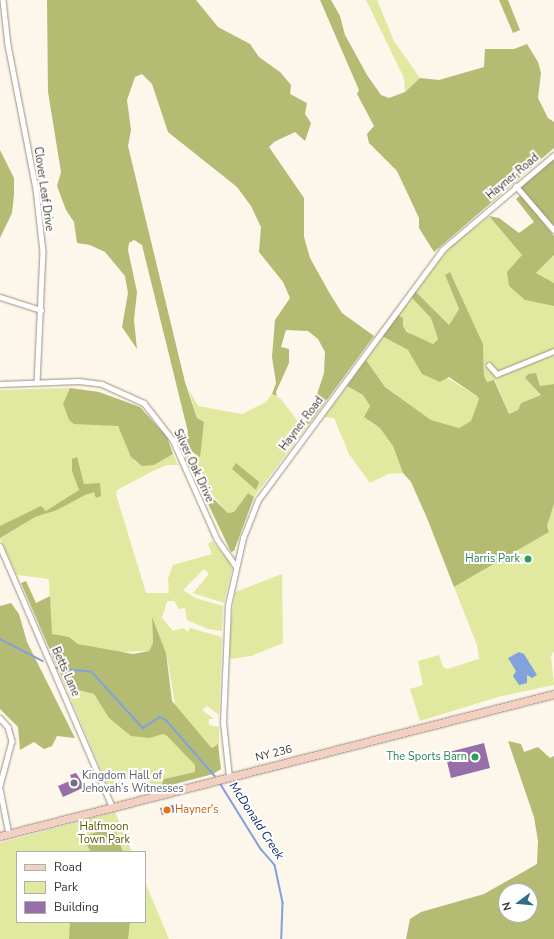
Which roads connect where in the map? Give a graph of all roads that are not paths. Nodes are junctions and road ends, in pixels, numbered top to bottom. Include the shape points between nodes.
1 (3, 0) edge
2 (554, 155) edge
3 (516, 186) junction
4 (554, 230) edge
5 (0, 297) edge
6 (41, 310) junction
7 (554, 351) edge
8 (489, 365) dead end
9 (37, 382) junction
10 (0, 384) edge
11 (0, 546) edge
12 (235, 565) junction
13 (554, 694) edge
14 (0, 718) edge
15 (229, 776) junction
16 (0, 788) edge
17 (112, 806) junction
18 (9, 834) junction
19 (0, 836) edge

1 - 6 street, Clover Leaf Drive via 8,45 36,189 43,251
2 - 3 street, Hayner Road
3 - 4 street
3 - 12 street, Hayner Road via 442,250 423,272 266,485 250,517
5 - 6 street
6 - 9 street, Clover Leaf Drive
7 - 8 street via 501,373 494,374
9 - 10 street, Silver Oak Drive
9 - 12 street, Silver Oak Drive via 102,384 144,403 173,440 217,539
11 - 17 street, Betts Lane
12 - 15 street, Hayner Road via 225,641 223,723
13 - 15 main road, NY 236 / NY 236
14 - 16 street via 8,727 12,740
15 - 17 main road, NY 236 / NY 236
16 - 18 street
17 - 18 main road, NY 236 / NY 236
18 - 19 main road, NY 236 / NY 236

